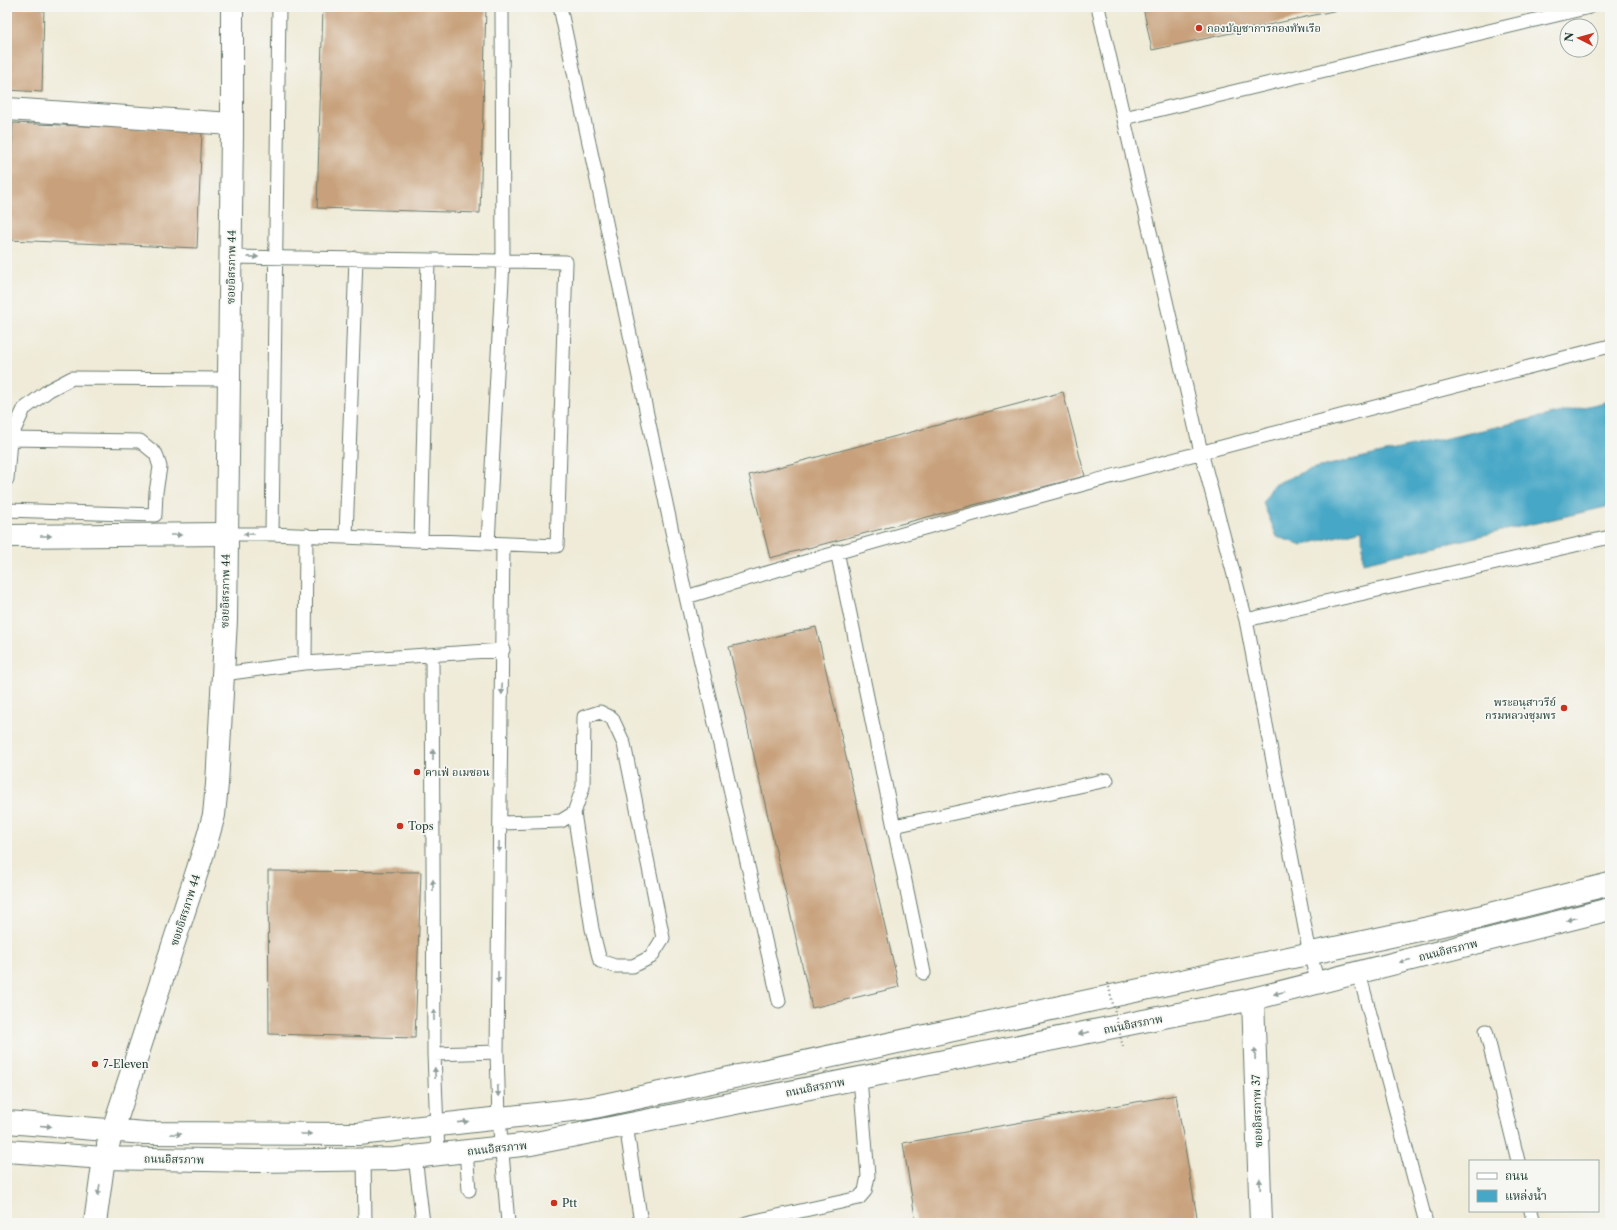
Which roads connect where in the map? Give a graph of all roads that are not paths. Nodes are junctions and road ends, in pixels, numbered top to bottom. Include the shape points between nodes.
1 (232, 7) edge
2 (279, 7) edge
3 (502, 7) edge
4 (560, 7) edge
5 (1098, 7) edge
6 (1590, 7) edge
7 (7, 109) edge
8 (1124, 118) junction
9 (232, 124) junction
10 (231, 257) junction
11 (275, 257) junction
12 (356, 258) junction
13 (428, 260) junction
14 (503, 261) junction
15 (1610, 346) edge
16 (229, 380) junction
17 (10, 439) junction
18 (1201, 452) junction
19 (7, 479) edge
20 (7, 510) edge
21 (226, 534) junction
22 (272, 534) junction
23 (306, 535) junction
24 (7, 536) edge
25 (346, 537) junction
26 (1610, 537) edge
27 (421, 540) junction
28 (488, 543) junction
29 (503, 544) junction
30 (837, 551) junction
31 (686, 597) junction
32 (1246, 620) junction
33 (503, 650) junction
34 (432, 655) junction
35 (305, 663) junction
36 (223, 674) junction
37 (1107, 780) dead end
38 (574, 813) junction
39 (500, 824) junction
40 (894, 826) junction
41 (1610, 884) edge
42 (1610, 909) edge
43 (1310, 954) junction
44 (924, 973) dead end
45 (1359, 973) junction
46 (1318, 984) junction
47 (1253, 1000) junction
48 (778, 1001) dead end
49 (1486, 1031) dead end
50 (497, 1052) junction
51 (434, 1054) junction
52 (860, 1078) junction
53 (499, 1118) junction
54 (7, 1122) edge
55 (436, 1125) junction
56 (626, 1125) junction
57 (112, 1131) junction
58 (501, 1147) junction
59 (7, 1151) edge
60 (466, 1151) junction
61 (438, 1154) junction
62 (415, 1157) junction
63 (104, 1158) junction
64 (364, 1159) junction
65 (1518, 1160) edge
66 (469, 1190) dead end
67 (1531, 1212) edge
68 (94, 1223) edge
69 (365, 1223) edge
70 (423, 1223) edge
71 (508, 1223) edge
72 (641, 1223) edge
73 (746, 1223) edge
74 (1261, 1223) edge
75 (1426, 1223) edge
76 (1534, 1223) edge

1 - 9 main road, ซอยอิสรภาพ 44
2 - 11 lane
3 - 14 lane
4 - 31 lane
5 - 8 lane
6 - 8 lane
7 - 9 main road
8 - 18 lane
9 - 10 main road, ซอยอิสรภาพ 44
10 -> 11 lane
10 - 16 main road, ซอยอิสรภาพ 44
11 - 12 lane
11 - 22 lane
12 - 13 lane
12 - 25 lane
13 - 14 lane
13 - 27 lane
14 - 28 lane
14 - 29 lane via 566,262 557,546
15 - 18 lane
16 - 17 lane via 72,378 49,390 24,409
16 - 21 main road, ซอยอิสรภาพ 44
17 - 19 lane
17 - 20 lane via 140,441 156,454 160,467 155,515
18 - 30 lane
18 - 32 lane
22 -> 21 lane
24 -> 21 main road
21 - 36 main road, ซอยอิสรภาพ 44
22 - 23 lane
23 - 25 lane
23 - 35 lane
25 - 27 lane
26 - 32 lane
27 - 28 lane
28 - 29 lane
29 - 33 lane
30 - 31 lane
30 - 40 lane
31 - 48 lane
32 - 43 lane
33 - 34 lane
33 -> 39 lane
34 - 35 lane
51 -> 34 lane
35 - 36 lane
36 - 57 main road, ซอยอิสรภาพ 44 via 214,815
37 - 40 lane
38 - 38 lane via 592,929 600,961 615,966 633,966 651,957 663,938 624,744 612,718 600,712 584,717 583,787
38 - 39 lane via 561,821
39 -> 50 lane
40 - 44 lane
41 - 43 main road via 1475,918
42 -> 45 main road, ถนนอิสรภาพ
43 - 46 lane
43 - 53 main road via 590,1108
45 - 46 main road, ถนนอิสรภาพ
45 - 75 lane
46 -> 47 main road, ถนนอิสรภาพ
47 -> 52 main road, ถนนอิสรภาพ
74 -> 47 main road, ซอยอิสรภาพ 37
49 - 65 lane
50 - 51 lane
50 -> 53 lane
55 -> 51 lane
52 - 56 main road, ถนนอิสรภาพ
52 - 73 lane via 868,1176 865,1191 859,1198
55 -> 53 main road
53 - 58 lane
54 -> 57 main road
57 -> 55 main road via 358,1134
55 - 61 lane
56 - 58 main road, ถนนอิสรภาพ via 531,1144
56 - 72 lane
57 - 63 main road, ซอยอิสรภาพ 44
58 - 60 main road, ถนนอิสรภาพ
58 - 71 lane
59 - 63 main road, ถนนอิสรภาพ
60 - 61 main road, ถนนอิสรภาพ
60 - 66 lane
61 - 62 main road, ถนนอิสรภาพ
62 - 64 main road, ถนนอิสรภาพ
62 - 70 lane
63 - 64 main road, ถนนอิสรภาพ via 255,1161
63 -> 68 main road, ซอยอิสรภาพ 44
64 - 69 lane
67 - 76 lane

